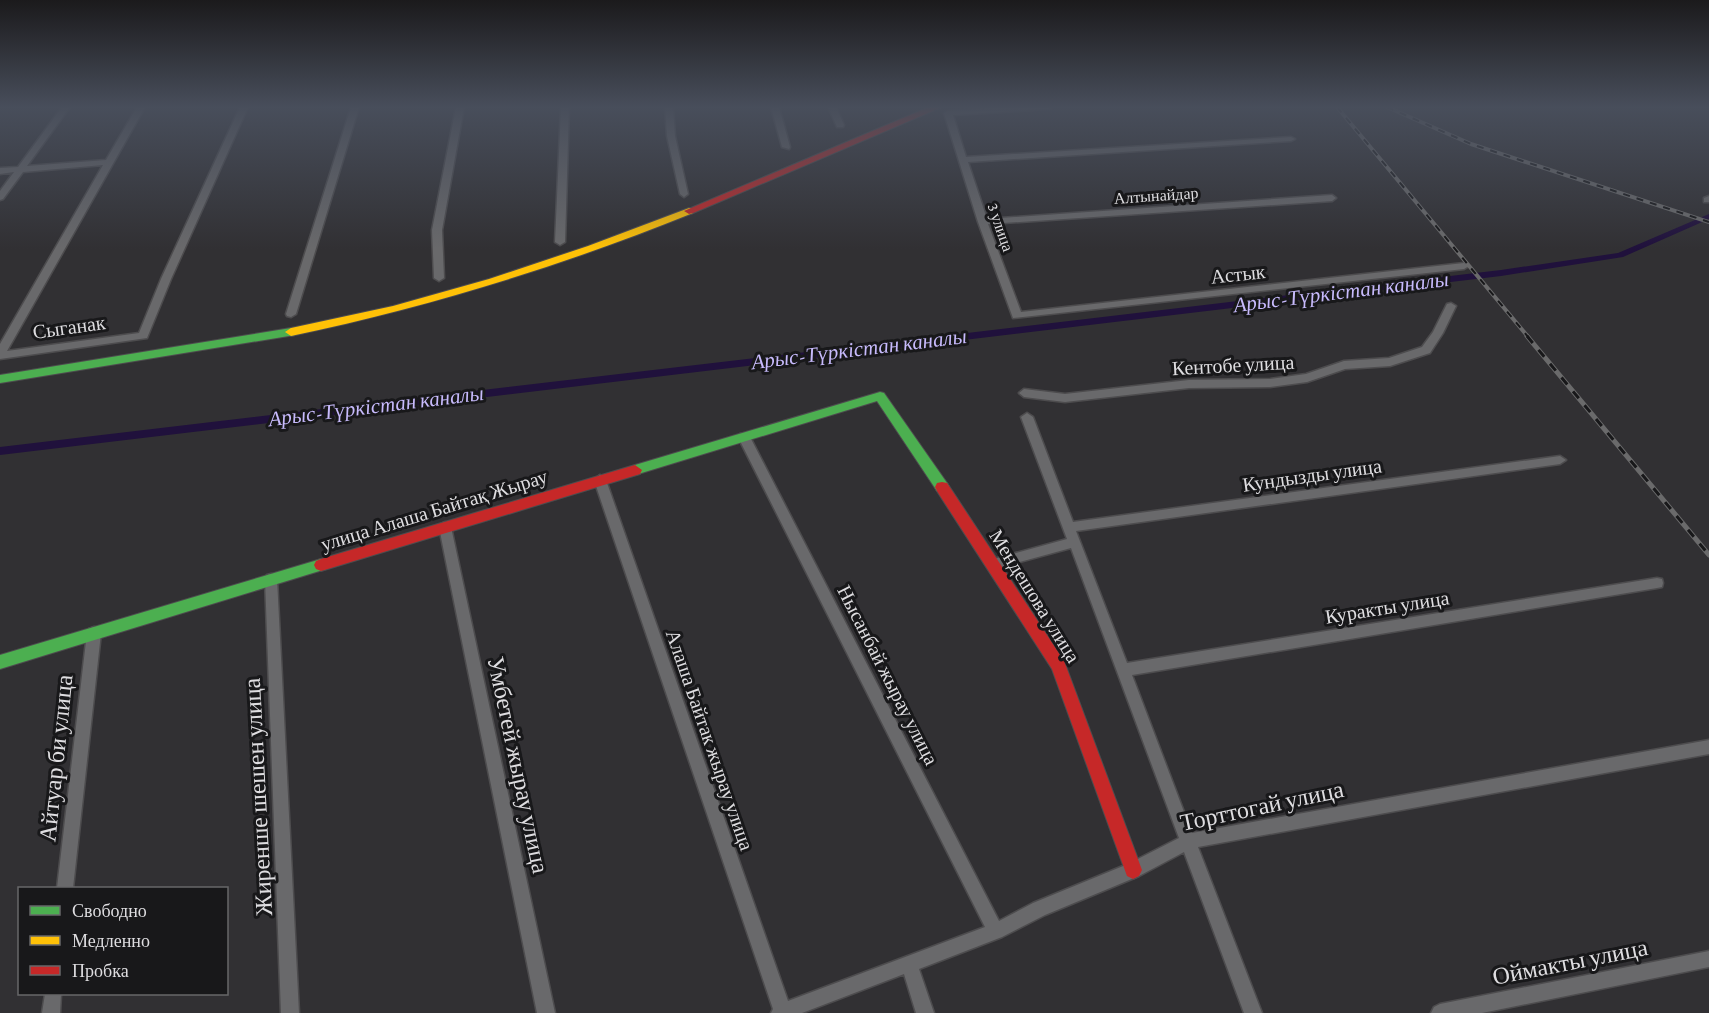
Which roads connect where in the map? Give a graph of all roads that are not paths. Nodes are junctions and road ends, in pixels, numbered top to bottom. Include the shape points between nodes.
1 (31, 154) edge
2 (115, 154) edge
3 (223, 154) edge
4 (340, 154) edge
5 (451, 154) edge
6 (563, 154) edge
7 (675, 154) edge
8 (808, 154) edge
9 (831, 154) edge
10 (961, 154) edge
11 (1052, 154) edge
12 (963, 160) junction
13 (111, 162) junction
14 (20, 170) junction
15 (0, 171) edge
16 (684, 195) dead end
17 (0, 197) edge
18 (1332, 198) dead end
19 (983, 222) junction
20 (560, 242) dead end
21 (1464, 266) dead end
22 (439, 278) dead end
23 (1451, 306) dead end
24 (291, 314) dead end
25 (1017, 316) joint
26 (0, 354) edge
27 (0, 371) edge
28 (0, 379) edge
29 (1024, 393) dead end
30 (880, 396) joint
31 (1027, 417) dead end
32 (744, 437) junction
33 (1560, 460) dead end
34 (600, 480) junction
35 (445, 527) junction
36 (1069, 527) junction
37 (1075, 542) junction
38 (994, 564) junction
39 (271, 579) junction
40 (1657, 583) dead end
41 (94, 633) junction
42 (0, 662) edge
43 (1123, 670) junction
44 (1709, 747) edge
45 (1189, 841) junction
46 (1134, 870) junction
47 (65, 887) edge
48 (996, 931) junction
49 (1709, 958) edge
50 (909, 964) junction
51 (53, 995) edge
52 (781, 1012) edge
53 (51, 1013) edge
54 (290, 1013) edge
55 (546, 1013) edge
56 (925, 1013) edge
57 (1253, 1013) edge
58 (1440, 1013) edge

1 - 14 street
2 - 13 street
3 - 26 street, Сыганак via 143,336
4 - 24 street
5 - 22 street via 437,230
6 - 20 street
7 - 16 street
8 - 27 main road via 553,256 363,312
9 - 28 main road via 557,262 457,293 288,333
10 - 12 street, 3 улица
11 - 12 street
12 - 19 street, 3 улица
13 - 14 street
13 - 26 street
14 - 15 street
14 - 17 street
18 - 19 street, Алтынайдар
19 - 25 street, 3 улица
21 - 25 street, Астык
23 - 29 street, Кентобе улица via 1426,351 1390,362 1344,365 1307,378 1270,383 1189,384 1065,398
30 - 32 main road, улица Алаша Байтақ Жырау
30 - 38 main road, Мендешова улица
31 - 36 street
32 - 34 main road, улица Алаша Байтақ Жырау
32 - 48 street, Нысанбай жырау улица
33 - 36 street, Кундызды улица
34 - 35 main road, улица Алаша Байтақ Жырау
34 - 52 street, Алаша Байтак жырау улица
35 - 39 main road, улица Алаша Байтақ Жырау
35 - 55 street, Умбетей жырау улица
36 - 37 street
37 - 38 street
37 - 43 street
38 - 46 main road, Мендешова улица via 1059,666
39 - 41 main road, улица Алаша Байтақ Жырау
39 - 54 street, Жиренше шешен улица
40 - 43 street, Куракты улица
41 - 42 main road, улица Алаша Байтақ Жырау
41 - 47 street, Айтуар би улица
43 - 45 street
44 - 45 street, Торттогай улица
45 - 46 street, Торттогай улица
45 - 57 street
46 - 48 street, Торттогай улица
48 - 50 street, Торттогай улица
49 - 58 street, Оймакты улица
50 - 52 street, Торттогай улица
50 - 56 street
51 - 53 street

